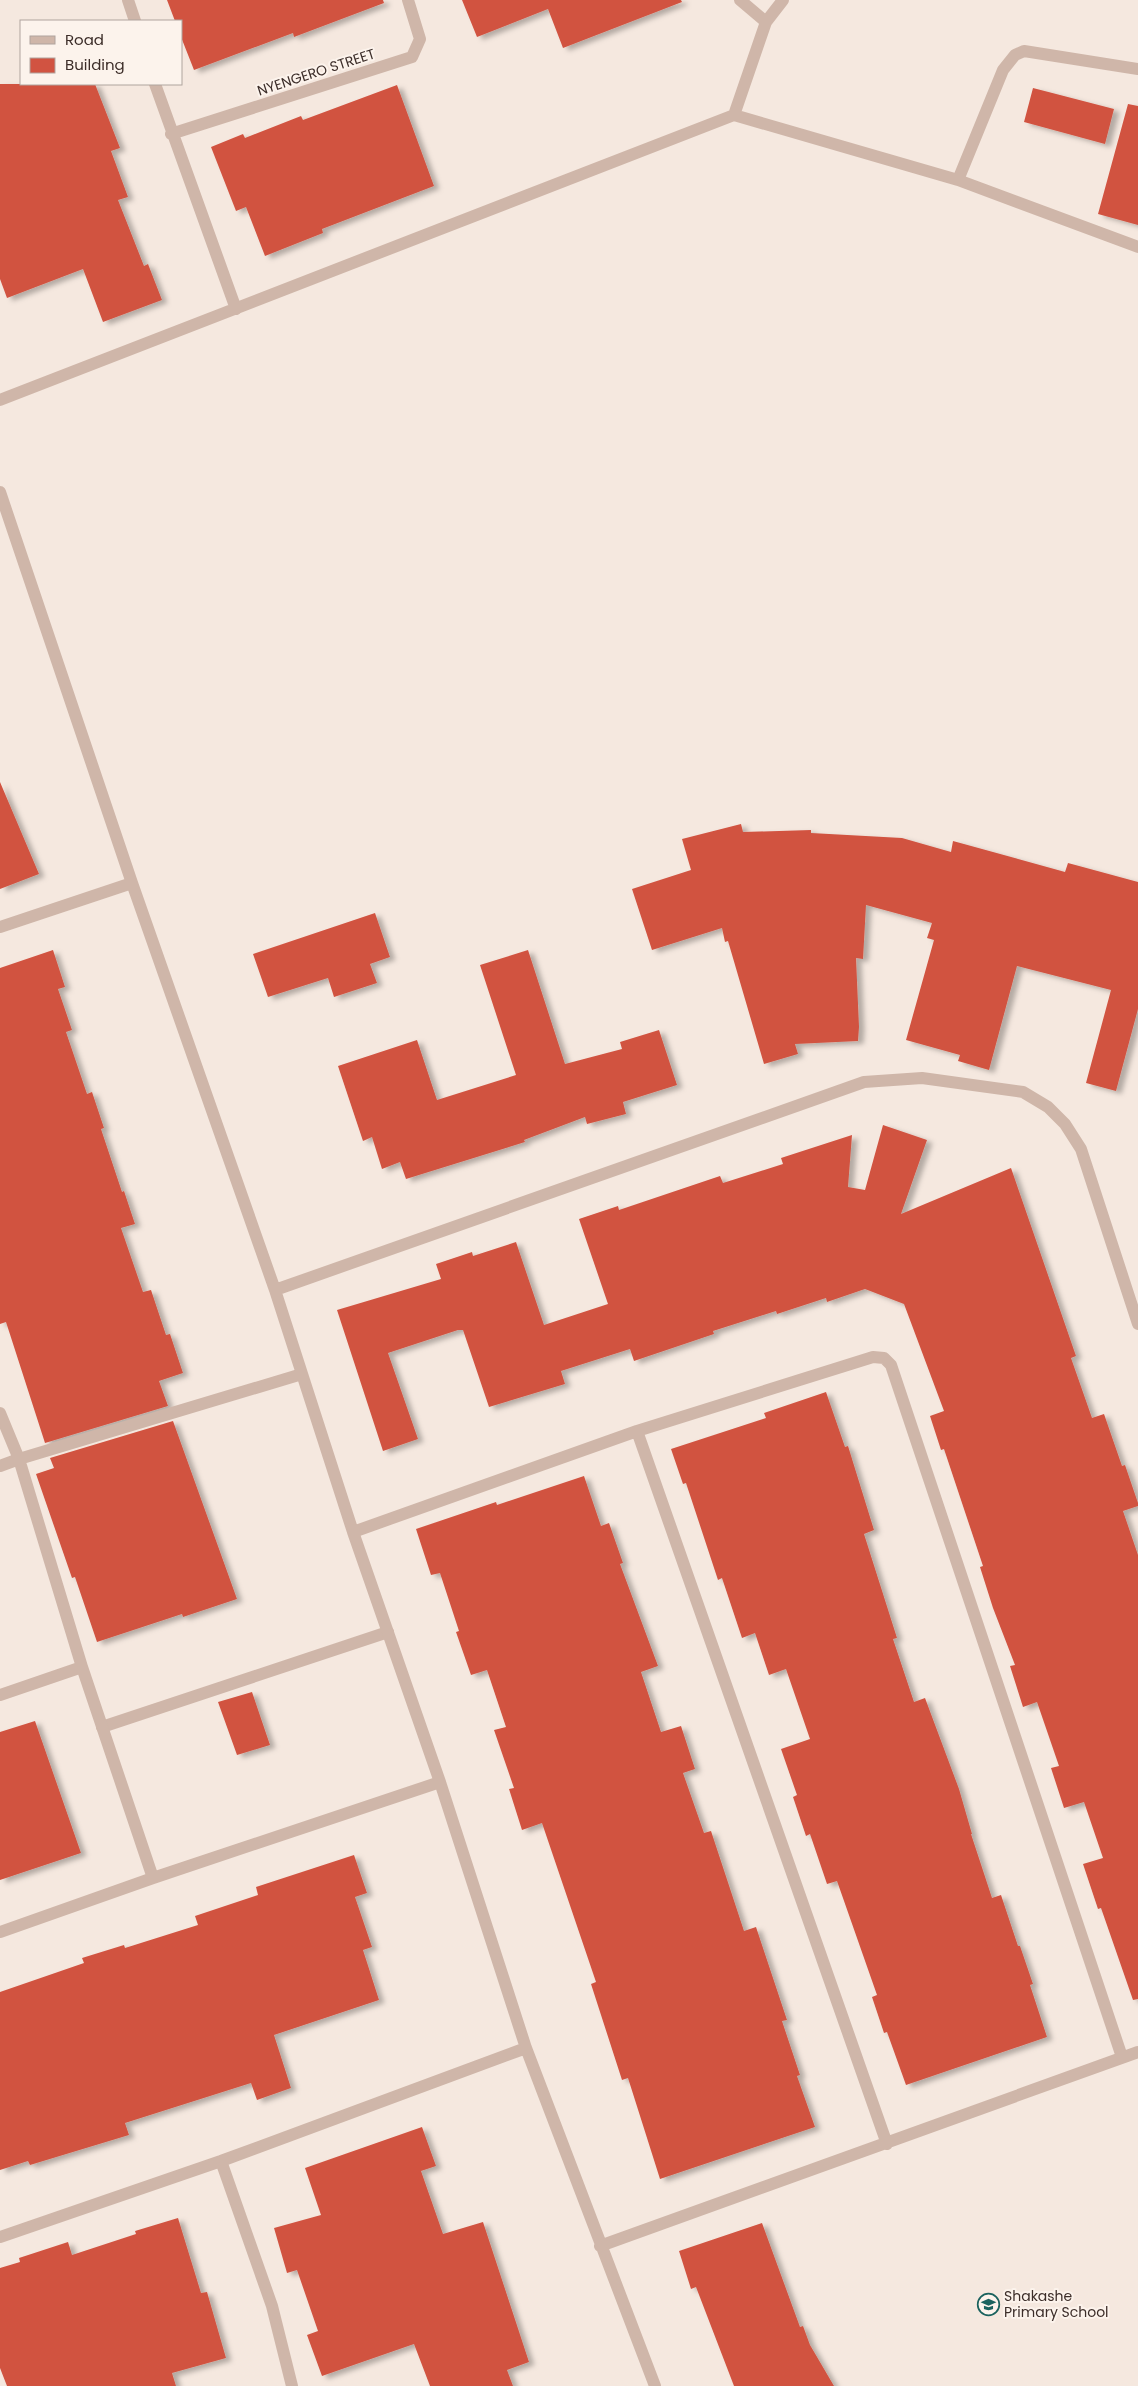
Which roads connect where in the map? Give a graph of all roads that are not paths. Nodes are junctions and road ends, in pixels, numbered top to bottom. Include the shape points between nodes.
1 (128, 0) edge
2 (408, 0) edge
3 (740, 0) edge
4 (783, 0) edge
5 (135, 20) edge
6 (766, 22) junction
7 (1138, 69) edge
8 (155, 85) edge
9 (734, 115) junction
10 (172, 134) junction
11 (958, 180) junction
12 (1138, 247) edge
13 (236, 309) junction
14 (0, 400) edge
15 (0, 492) edge
16 (132, 883) junction
17 (0, 927) edge
18 (275, 1290) junction
19 (1138, 1324) edge
20 (302, 1374) junction
21 (0, 1413) edge
22 (637, 1431) junction
23 (19, 1459) junction
24 (0, 1466) edge
25 (353, 1532) junction
26 (388, 1632) junction
27 (82, 1667) junction
28 (0, 1695) edge
29 (102, 1728) junction
30 (440, 1782) junction
31 (153, 1878) junction
32 (0, 1932) edge
33 (526, 2048) junction
34 (1138, 2052) edge
35 (1122, 2057) junction
36 (887, 2144) junction
37 (221, 2161) junction
38 (0, 2236) edge
39 (600, 2246) junction
40 (292, 2386) edge
41 (655, 2386) edge

1 - 5 street
2 - 10 street, NYENGERO STREET via 420,39 412,57
3 - 6 street
4 - 6 street
6 - 9 street
7 - 11 street via 1024,51 1015,54 1003,70
8 - 10 street
9 - 11 street
9 - 13 street
10 - 13 street
11 - 12 street
13 - 14 street
15 - 16 street
16 - 17 street
16 - 18 street
18 - 19 street via 864,1082 922,1078 1023,1092 1048,1107 1065,1124 1081,1150
18 - 20 street
20 - 23 street
20 - 25 street
21 - 23 street
22 - 25 street
22 - 35 street via 873,1357 884,1358 891,1365
22 - 36 street
23 - 24 street
23 - 27 street
25 - 26 street
26 - 29 street
26 - 30 street
27 - 28 street
27 - 29 street
29 - 31 street
30 - 31 street
30 - 33 street
31 - 32 street
33 - 37 street
33 - 39 street
34 - 35 street
35 - 36 street
36 - 39 street
37 - 38 street
37 - 40 street via 272,2306
39 - 41 street

